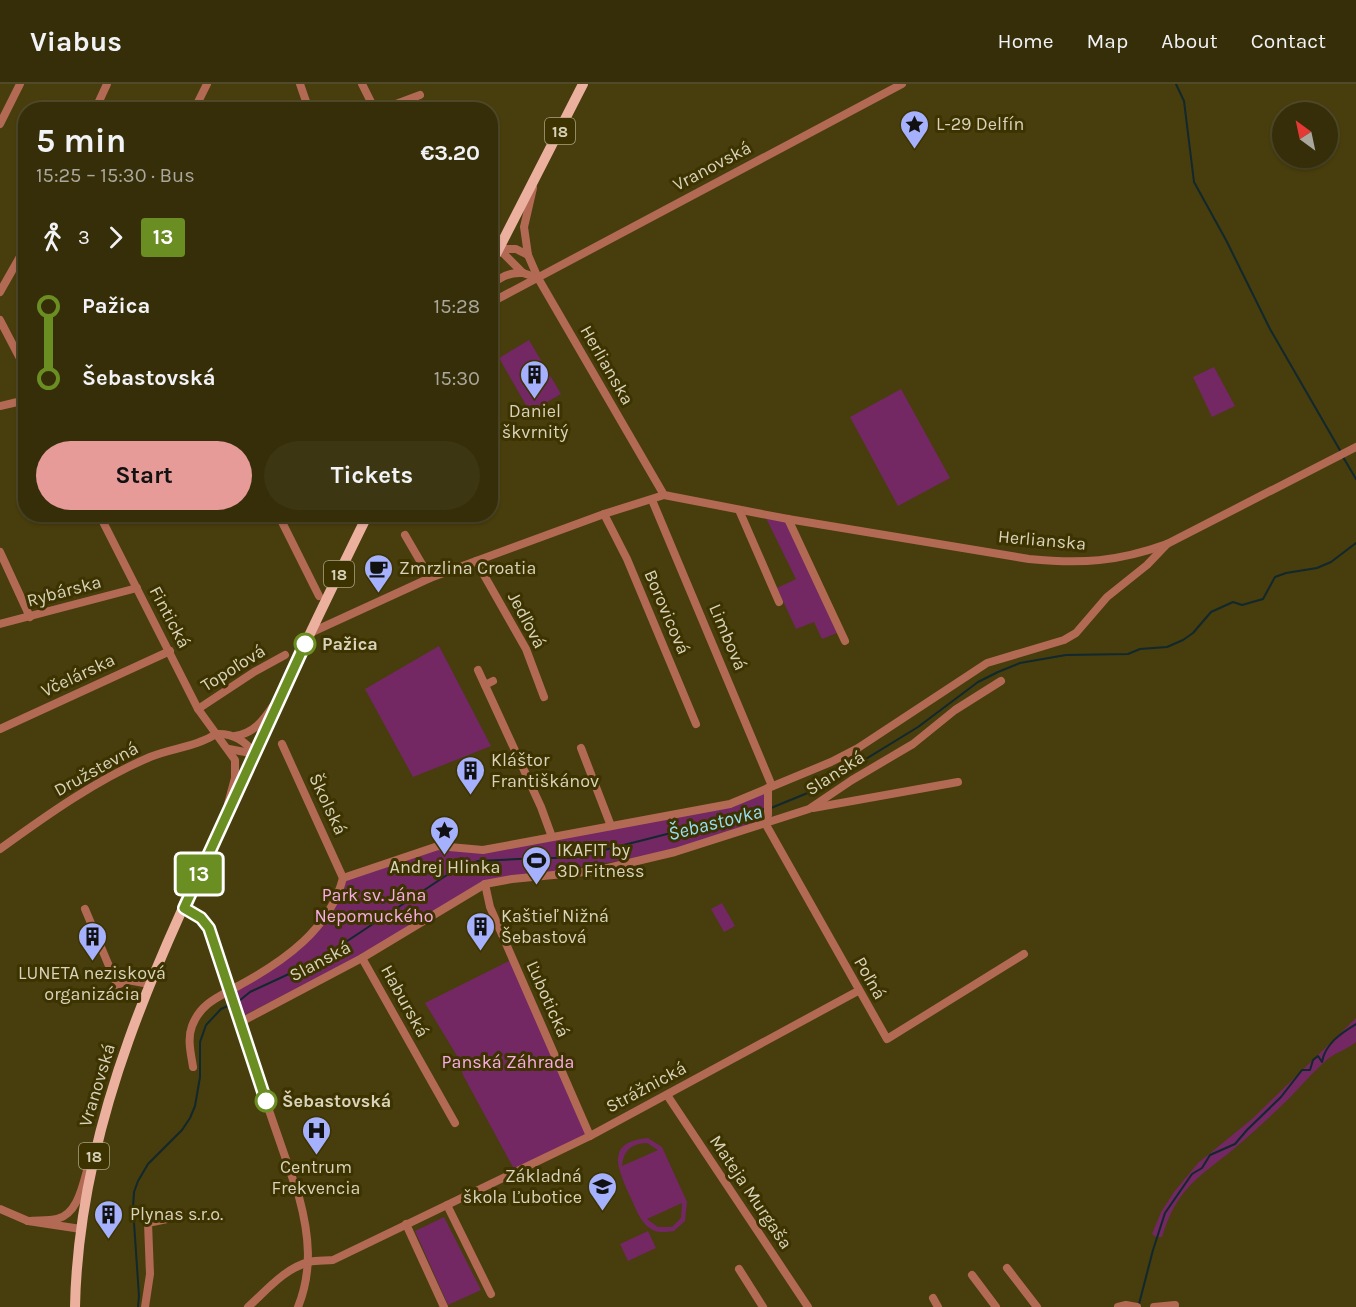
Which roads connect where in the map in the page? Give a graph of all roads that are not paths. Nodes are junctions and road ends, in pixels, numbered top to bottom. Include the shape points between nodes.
1 (20, 84) edge
2 (107, 84) edge
3 (207, 84) edge
4 (300, 84) edge
5 (362, 84) edge
6 (583, 84) edge
7 (902, 84) edge
8 (420, 94) dead end
9 (98, 102) edge
10 (198, 102) edge
11 (306, 102) edge
12 (371, 102) edge
13 (400, 102) edge
14 (0, 124) edge
15 (536, 178) junction
16 (499, 249) junction
17 (528, 255) junction
18 (18, 260) edge
19 (523, 273) junction
20 (538, 278) junction
21 (498, 281) edge
22 (0, 292) edge
23 (498, 299) edge
24 (0, 320) edge
25 (18, 355) edge
26 (18, 402) edge
27 (0, 406) edge
28 (1356, 447) edge
29 (664, 495) junction
30 (652, 500) junction
31 (739, 510) junction
32 (604, 514) junction
33 (788, 519) junction
34 (103, 522) edge
35 (282, 522) edge
36 (364, 522) edge
37 (405, 536) dead end
38 (1167, 544) junction
39 (0, 552) edge
40 (1137, 554) junction
41 (478, 560) junction
42 (1144, 568) junction
43 (430, 578) junction
44 (137, 588) junction
45 (318, 596) dead end
46 (779, 602) dead end
47 (30, 617) junction
48 (0, 624) edge
49 (310, 633) junction
50 (845, 641) dead end
51 (531, 648) dead end
52 (170, 651) junction
53 (285, 655) dead end
54 (478, 670) dead end
55 (1001, 681) dead end
56 (285, 687) junction
57 (544, 697) dead end
58 (198, 709) junction
59 (696, 724) dead end
60 (0, 729) edge
61 (216, 734) junction
62 (235, 736) junction
63 (282, 744) dead end
64 (581, 748) dead end
65 (228, 749) junction
66 (256, 754) junction
67 (958, 782) dead end
68 (840, 788) junction
69 (769, 790) junction
70 (848, 802) junction
71 (809, 809) junction
72 (224, 819) junction
73 (766, 819) junction
74 (611, 826) junction
75 (552, 837) junction
76 (0, 849) edge
77 (343, 878) junction
78 (485, 884) junction
79 (184, 908) junction
80 (85, 909) dead end
81 (1023, 954) dead end
82 (362, 958) junction
83 (149, 984) junction
84 (858, 992) junction
85 (229, 993) junction
86 (235, 1011) dead end
87 (239, 1023) junction
88 (193, 1067) dead end
89 (667, 1095) junction
90 (454, 1123) dead end
91 (590, 1136) junction
92 (96, 1145) junction
93 (447, 1205) junction
94 (0, 1209) edge
95 (181, 1216) dead end
96 (28, 1221) junction
97 (406, 1224) junction
98 (81, 1229) junction
99 (309, 1262) junction
100 (739, 1269) dead end
101 (1007, 1269) dead end
102 (972, 1275) dead end
103 (491, 1294) dead end
104 (933, 1298) dead end
105 (1176, 1305) dead end
106 (1165, 1306) edge
107 (75, 1307) edge
108 (145, 1307) edge
109 (249, 1307) edge
110 (298, 1307) edge
111 (444, 1307) edge
112 (763, 1307) edge
113 (808, 1307) edge
114 (938, 1307) edge
115 (996, 1307) edge
116 (1037, 1307) edge
117 (1118, 1307) edge
118 (1136, 1307) edge
119 (1154, 1307) edge

1 - 14 street
2 - 9 street
3 - 10 street
4 - 11 street
5 - 12 street
6 - 15 main road, 18
7 - 20 street, Vranovská
8 - 13 street
15 - 16 main road, 18
15 - 17 street, Herlianska via 524,227
16 - 17 street via 516,249
16 - 19 street
17 - 20 street, Herlianska
18 - 22 street
19 - 20 street
19 - 21 street via 510,273
20 - 23 street, Vranovská
20 - 29 street, Herlianska
24 - 25 street
26 - 27 street
28 - 38 street, Herlianska
29 - 30 street
29 - 31 street, Herlianska
30 - 32 street
30 - 69 street, Limbová
31 - 33 street, Herlianska
31 - 46 street
32 - 41 street
32 - 59 street, Borovicová via 627,559
33 - 40 street, Herlianska via 1029,559 1103,561
33 - 50 street
34 - 44 street, Fintická
35 - 45 street
36 - 49 main road, Vranovská / 18
37 - 43 street
38 - 40 street, Herlianska
38 - 42 street, Slanská
39 - 47 street
40 - 42 street
41 - 43 street
41 - 51 street, Jedľová
41 - 57 street, Jedľová via 526,649
42 - 69 street, Slanská via 1107,597 1076,633 978,668 858,748
43 - 49 street
44 - 47 street, Rybárska
44 - 52 street, Fintická
47 - 48 street, Rybárska
49 - 56 main road, Vranovská / 18
52 - 58 street, Fintická
52 - 60 street, Včelárska
53 - 58 street, Topoľová
54 - 75 street via 489,683
55 - 68 street, Slanská via 955,710 913,744
56 - 62 street via 258,727
56 - 66 main road, Vranovská / 18
58 - 61 street, Fintická
61 - 62 street
61 - 65 street, Fintická
61 - 76 street, Družstevná via 152,756 109,777
62 - 66 street
63 - 77 street, Školská
64 - 74 street
65 - 66 street
65 - 72 street, Fintická via 236,768
66 - 72 main road, Vranovská / 18
67 - 70 street
68 - 70 street
68 - 71 street, Slanská
69 - 73 street, Poľná
69 - 74 street, Slanská via 730,804
70 - 71 street
71 - 73 street, Slanská
72 - 79 main road, Vranovská / 18
73 - 78 street, Slanská via 675,852 595,872
73 - 84 street, Poľná
74 - 75 street, Slanská
75 - 77 street, Slanská via 483,850 438,846
77 - 85 street, Slanská via 330,911 306,940
78 - 82 street, Slanská
78 - 91 street, Ľubotická via 490,907
79 - 83 main road, Vranovská / 18
79 - 85 street via 208,926
80 - 83 street via 117,985 128,980
81 - 84 street, Poľná via 886,1039
82 - 87 street, Slanská
82 - 90 street, Haburská
83 - 92 main road, Vranovská / 18
84 - 89 street, Strážnická
85 - 88 street, Slanská via 212,999 192,1027
86 - 87 street
87 - 99 street via 299,1197
89 - 91 street, Strážnická
89 - 113 street, Mateja Murgaša
91 - 93 street, Strážnická
92 - 96 street via 76,1201 67,1214 58,1219
92 - 98 main road, Vranovská / 18
93 - 97 street, Strážnická
93 - 103 street
94 - 96 street
95 - 108 street via 148,1223 150,1274
96 - 98 street
97 - 99 street, Strážnická via 333,1260
97 - 111 street
98 - 107 main road, Vranovská / 18
99 - 109 street, Strážnická via 279,1278
99 - 110 street
100 - 112 street
101 - 116 street
102 - 115 street
104 - 114 street
105 - 106 street
106 - 119 street
117 - 118 street

